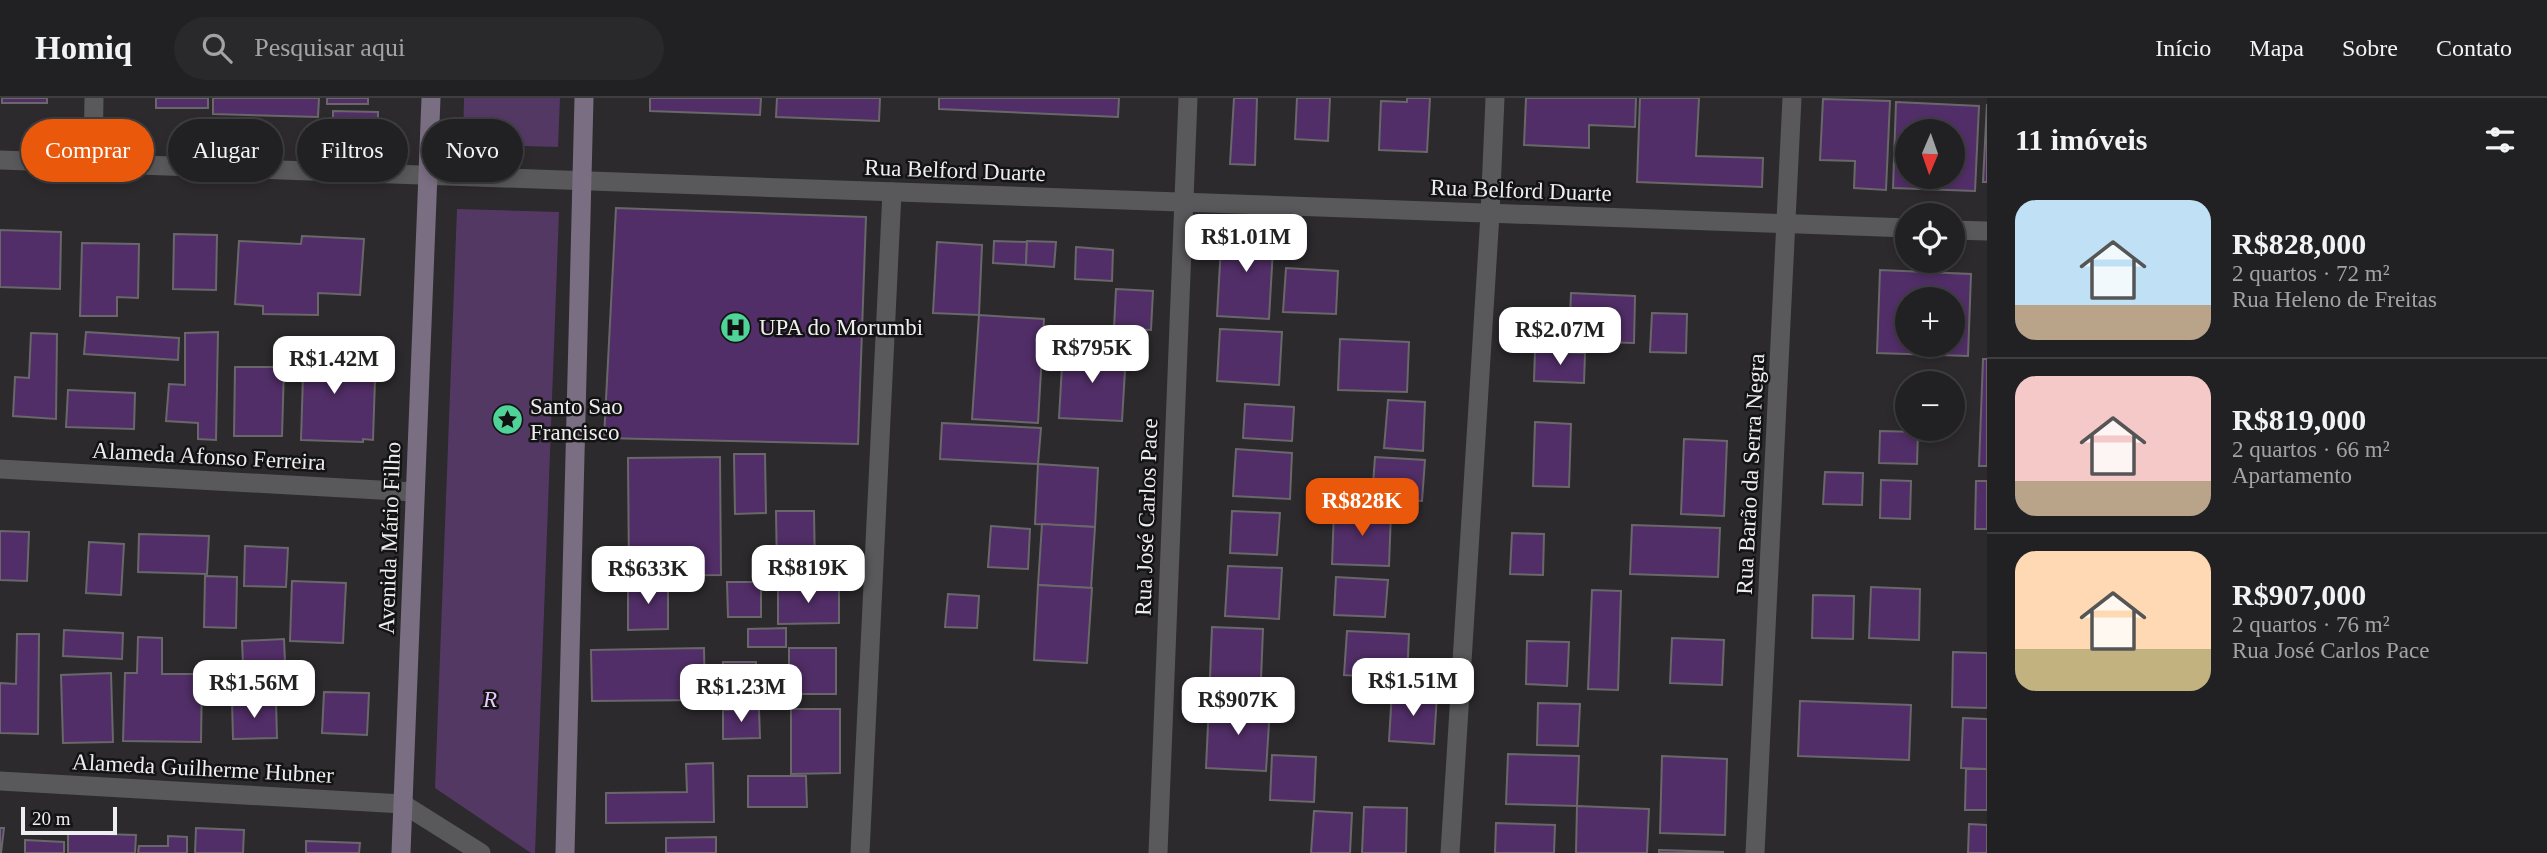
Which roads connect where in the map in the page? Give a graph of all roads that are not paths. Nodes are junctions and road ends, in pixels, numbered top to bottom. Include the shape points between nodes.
1 (94, 98) edge
2 (431, 98) edge
3 (583, 98) edge
4 (1188, 98) edge
5 (1495, 98) edge
6 (1792, 98) edge
7 (94, 119) edge
8 (430, 119) edge
9 (0, 160) edge
10 (21, 161) edge
11 (154, 166) edge
12 (422, 176) edge
13 (523, 179) edge
14 (581, 181) junction
15 (428, 182) edge
16 (892, 192) junction
17 (1183, 202) junction
18 (1490, 214) junction
19 (1788, 224) junction
20 (1895, 228) edge
21 (1965, 230) edge
22 (1987, 231) edge
23 (0, 469) edge
24 (415, 492) junction
25 (0, 781) edge
26 (403, 804) junction
27 (401, 853) edge
28 (481, 853) edge
29 (565, 853) edge
30 (860, 853) edge
31 (1158, 853) edge
32 (1450, 853) edge
33 (1755, 853) edge

1 - 7 street
2 - 8 main road, Avenida Mário Filho
3 - 14 main road
4 - 17 street, Rua José Carlos Pace
5 - 18 street
6 - 19 street, Rua Barão da Serra Negra
9 - 10 street, Rua Belford Duarte
11 - 12 street, Rua Belford Duarte
13 - 14 street, Rua Belford Duarte
14 - 16 street, Rua Belford Duarte
14 - 29 main road
15 - 24 main road, Avenida Mário Filho
16 - 17 street, Rua Belford Duarte
16 - 30 street
17 - 18 street, Rua Belford Duarte
17 - 31 street, Rua José Carlos Pace
18 - 19 street, Rua Belford Duarte
18 - 32 street
19 - 20 street, Rua Belford Duarte
19 - 33 street, Rua Barão da Serra Negra
21 - 22 street
23 - 24 street, Alameda Afonso Ferreira
24 - 26 main road, Avenida Mário Filho
25 - 26 street, Alameda Guilherme Hubner
26 - 27 main road, Avenida Mário Filho
26 - 28 street

